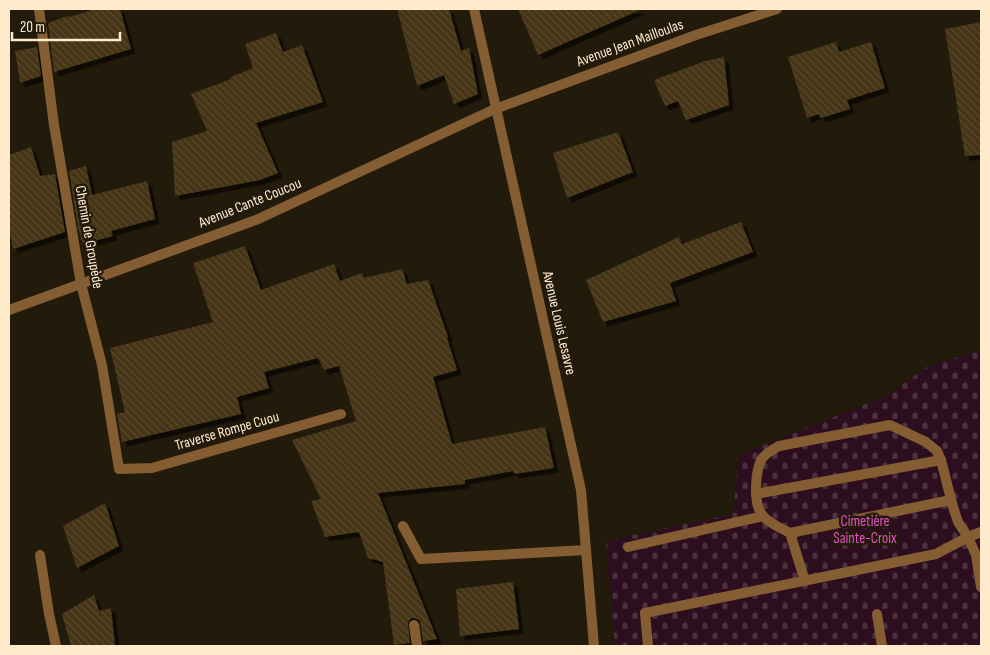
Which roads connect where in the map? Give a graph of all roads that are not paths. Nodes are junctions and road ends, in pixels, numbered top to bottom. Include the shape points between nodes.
1 (39, 9) edge
2 (474, 9) edge
3 (777, 9) edge
4 (495, 109) junction
5 (81, 284) junction
6 (9, 310) edge
7 (341, 414) dead end
8 (941, 460) junction
9 (119, 469) joint
10 (756, 494) junction
11 (951, 500) junction
12 (763, 516) junction
13 (402, 526) dead end
14 (981, 532) edge
15 (790, 533) junction
16 (968, 537) junction
17 (628, 547) dead end
18 (586, 550) junction
19 (40, 555) dead end
20 (805, 581) junction
21 (981, 587) edge
22 (877, 614) dead end
23 (414, 625) dead end
24 (56, 646) edge
25 (417, 646) edge
26 (594, 646) edge
27 (648, 646) edge
28 (882, 646) edge

1 - 5 street, Chemin de Groupède via 54,125
2 - 4 street, Avenue Louis Lesavre
3 - 4 street, Avenue Jean Mailloulas via 696,35
4 - 5 street, Avenue Cante Coucou via 256,220
4 - 18 street, Avenue Louis Lesavre via 581,490
5 - 6 street, Avenue Cante Coucou
5 - 9 street, Chemin de Groupède via 102,365
7 - 9 street, Traverse Rompe Cuou via 152,468
8 - 10 street
8 - 10 street via 937,451 926,442 890,425 880,426 779,446 768,452 762,459 756,478
8 - 11 street
10 - 12 street
11 - 15 street
11 - 16 street via 958,522
12 - 15 street
12 - 17 street
13 - 18 street via 421,559
14 - 16 street
15 - 20 street
16 - 20 street via 936,554
16 - 21 street via 976,555
18 - 26 street, Avenue Louis Lesavre
19 - 24 street
20 - 27 street via 645,613
22 - 28 street
23 - 25 street

